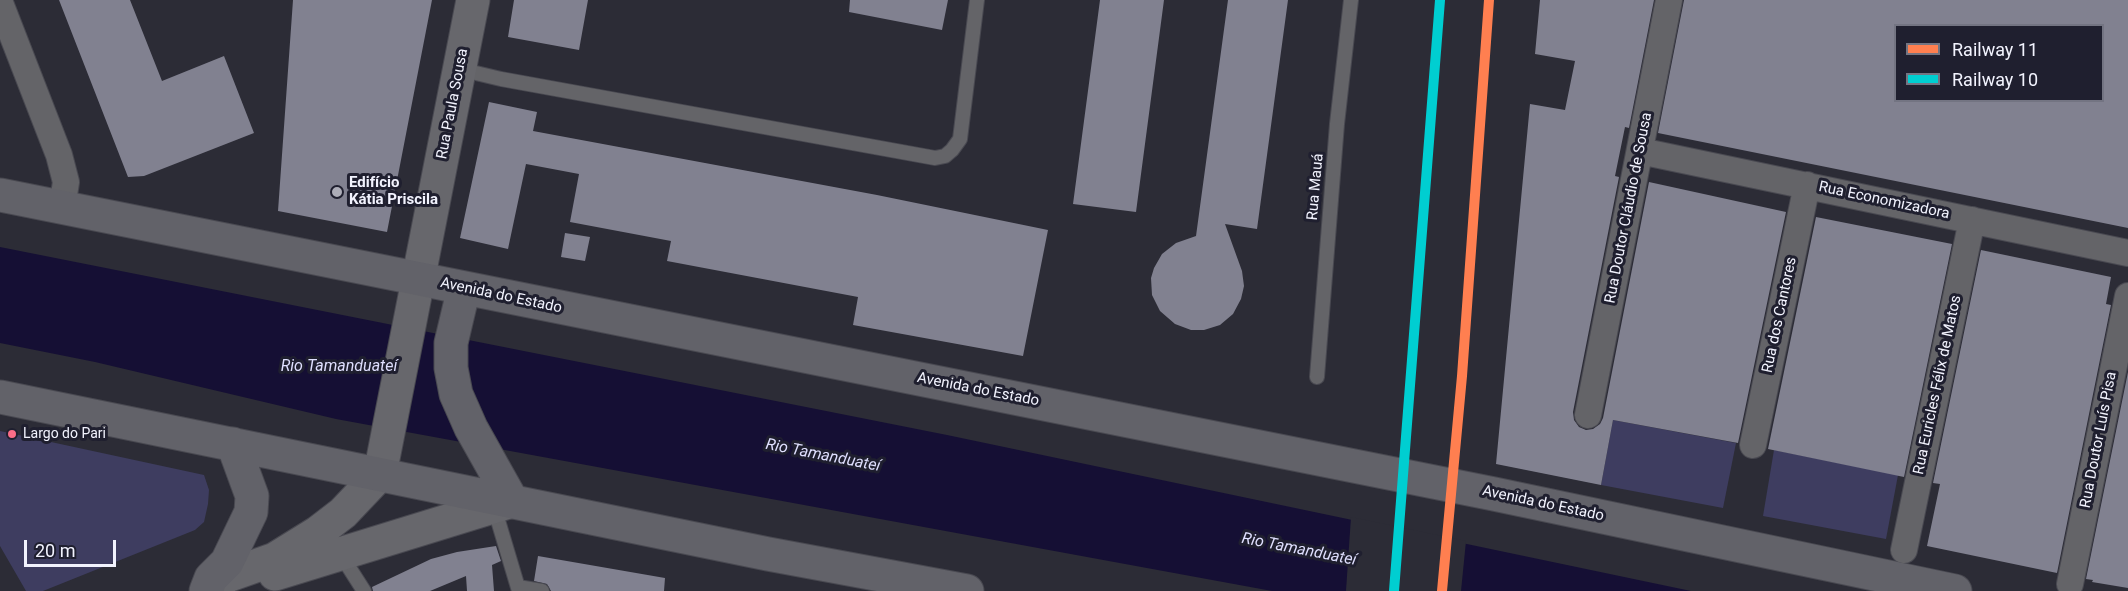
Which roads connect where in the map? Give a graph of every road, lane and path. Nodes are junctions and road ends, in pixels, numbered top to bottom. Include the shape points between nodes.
1 (473, 0) edge
2 (977, 0) edge
3 (1351, 0) edge
4 (1669, 0) edge
5 (0, 3) edge
6 (459, 69) junction
7 (1640, 151) junction
8 (1807, 185) junction
9 (0, 195) edge
10 (62, 208) junction
11 (1972, 220) junction
12 (2128, 253) edge
13 (417, 291) junction
14 (2128, 296) edge
15 (461, 300) junction
16 (1317, 377) dead end
17 (0, 397) edge
18 (1588, 415) dead end
19 (233, 444) junction
20 (1753, 445) dead end
21 (383, 461) junction
22 (503, 504) junction
23 (1904, 550) dead end
24 (340, 553) junction
25 (878, 583) edge
26 (2070, 584) dead end
27 (519, 589) edge
28 (208, 591) edge
29 (222, 591) edge
30 (364, 591) edge
31 (542, 591) edge
32 (967, 591) edge
33 (1955, 591) edge

1 - 6 main road, Rua Paula Sousa
2 - 6 lane via 960,139 945,156 934,158 501,80
3 - 16 lane, Rua Mauá
4 - 7 street, Rua Doutor Cláudio de Sousa
5 - 10 street via 59,154 66,182
6 - 13 main road, Rua Paula Sousa
7 - 8 street, Rua Economizadora
7 - 18 street, Rua Doutor Cláudio de Sousa
8 - 11 street, Rua Economizadora
8 - 20 street, Rua dos Cantores
9 - 10 highway, Avenida do Estado
10 - 13 highway, Avenida do Estado
11 - 12 street, Rua Economizadora
11 - 23 street, Rua Euricles Félix de Matos
13 - 15 highway, Avenida do Estado
13 - 21 main road
14 - 26 street, Rua Doutor Luís Pisa
15 - 22 highway via 451,343 456,394 493,469
15 - 33 highway, Avenida do Estado via 1470,489
17 - 19 highway
19 - 21 highway
19 - 28 highway via 252,496 251,512 227,561 211,578
21 - 22 highway
21 - 28 main road via 343,513 317,533 275,559 227,576
22 - 24 main road
22 - 25 highway
22 - 27 lane
24 - 29 main road
24 - 30 lane
25 - 32 highway
27 - 31 lane

